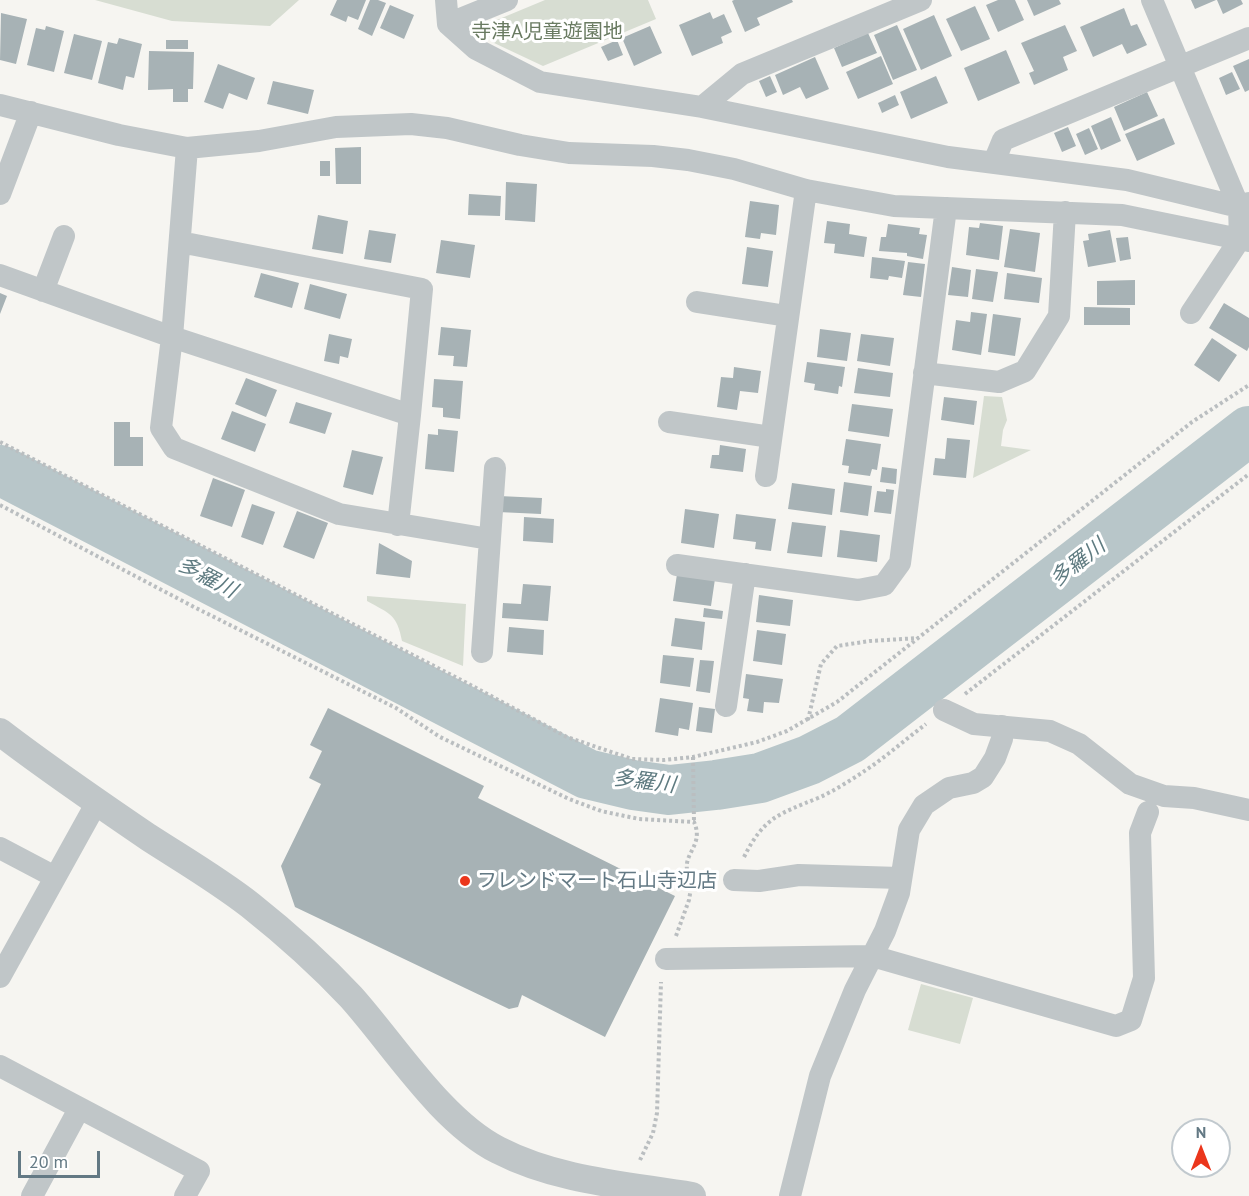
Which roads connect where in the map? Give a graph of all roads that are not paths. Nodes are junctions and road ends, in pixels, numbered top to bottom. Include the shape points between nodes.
1 (446, 0) edge
2 (507, 0) edge
3 (921, 0) edge
4 (1152, 0) edge
5 (448, 24) junction
6 (1249, 38) edge
7 (1180, 67) junction
8 (0, 105) edge
9 (702, 107) junction
10 (31, 112) junction
11 (187, 148) junction
12 (994, 162) junction
13 (806, 190) junction
14 (0, 194) edge
15 (1244, 205) edge
16 (946, 208) junction
17 (1065, 212) junction
18 (64, 236) dead end
19 (1244, 240) edge
20 (180, 242) junction
21 (0, 275) edge
22 (43, 291) junction
23 (697, 302) dead end
24 (1191, 313) dead end
25 (787, 316) junction
26 (172, 338) junction
27 (924, 372) junction
28 (410, 415) junction
29 (669, 422) dead end
30 (771, 436) junction
31 (495, 468) dead end
32 (766, 476) dead end
33 (398, 525) junction
34 (489, 539) junction
35 (677, 565) dead end
36 (744, 574) junction
37 (482, 652) dead end
38 (726, 706) dead end
39 (944, 710) road end
40 (1002, 726) junction
41 (0, 732) edge
42 (97, 802) junction
43 (1249, 810) edge
44 (1148, 812) dead end
45 (0, 848) edge
46 (55, 877) junction
47 (900, 878) junction
48 (734, 880) road end
49 (872, 956) junction
50 (666, 959) road end
51 (0, 977) edge
52 (0, 1066) edge
53 (79, 1109) junction
54 (620, 1188) edge
55 (32, 1196) edge
56 (185, 1196) edge
57 (692, 1196) edge
58 (790, 1196) edge

1 - 5 street
2 - 5 street
3 - 9 street via 742,74
4 - 7 street
5 - 9 street via 476,49 540,82
6 - 7 street
7 - 12 street via 1003,140
7 - 15 street
8 - 10 street
9 - 12 street via 948,157
10 - 11 street
10 - 14 street
11 - 13 street via 259,141 336,127 411,124 569,153 688,160
11 - 20 street
12 - 15 street via 1127,180
13 - 16 street via 894,206
13 - 25 street
15 - 19 street
16 - 17 street
16 - 27 street
17 - 19 street via 1122,215
17 - 27 street via 1059,316 1025,371 999,382
18 - 22 street
19 - 24 street
20 - 26 street
20 - 28 street via 422,289
21 - 22 street
22 - 26 street
23 - 25 street
25 - 30 street
26 - 28 street
26 - 33 street via 161,428 174,448 339,514
27 - 36 street via 900,563 884,585 858,590
28 - 33 street
29 - 30 street
30 - 32 street
31 - 34 street
33 - 34 street
34 - 37 street
35 - 36 street
36 - 38 street
39 - 40 street via 974,724
40 - 43 street via 1050,731 1079,744 1130,784 1164,796
40 - 47 street via 1002,739 983,777 949,788 924,805 909,830
41 - 42 street
42 - 46 street
42 - 54 street via 250,905 315,962 466,1128 496,1149 534,1166
44 - 49 street via 1140,833 1144,978 1131,1020 1116,1026
45 - 46 street
46 - 51 street
47 - 48 street via 799,875
47 - 49 street via 885,930
49 - 50 street
49 - 58 street via 820,1076
52 - 53 street
53 - 55 street
53 - 56 street via 199,1171
54 - 57 street

